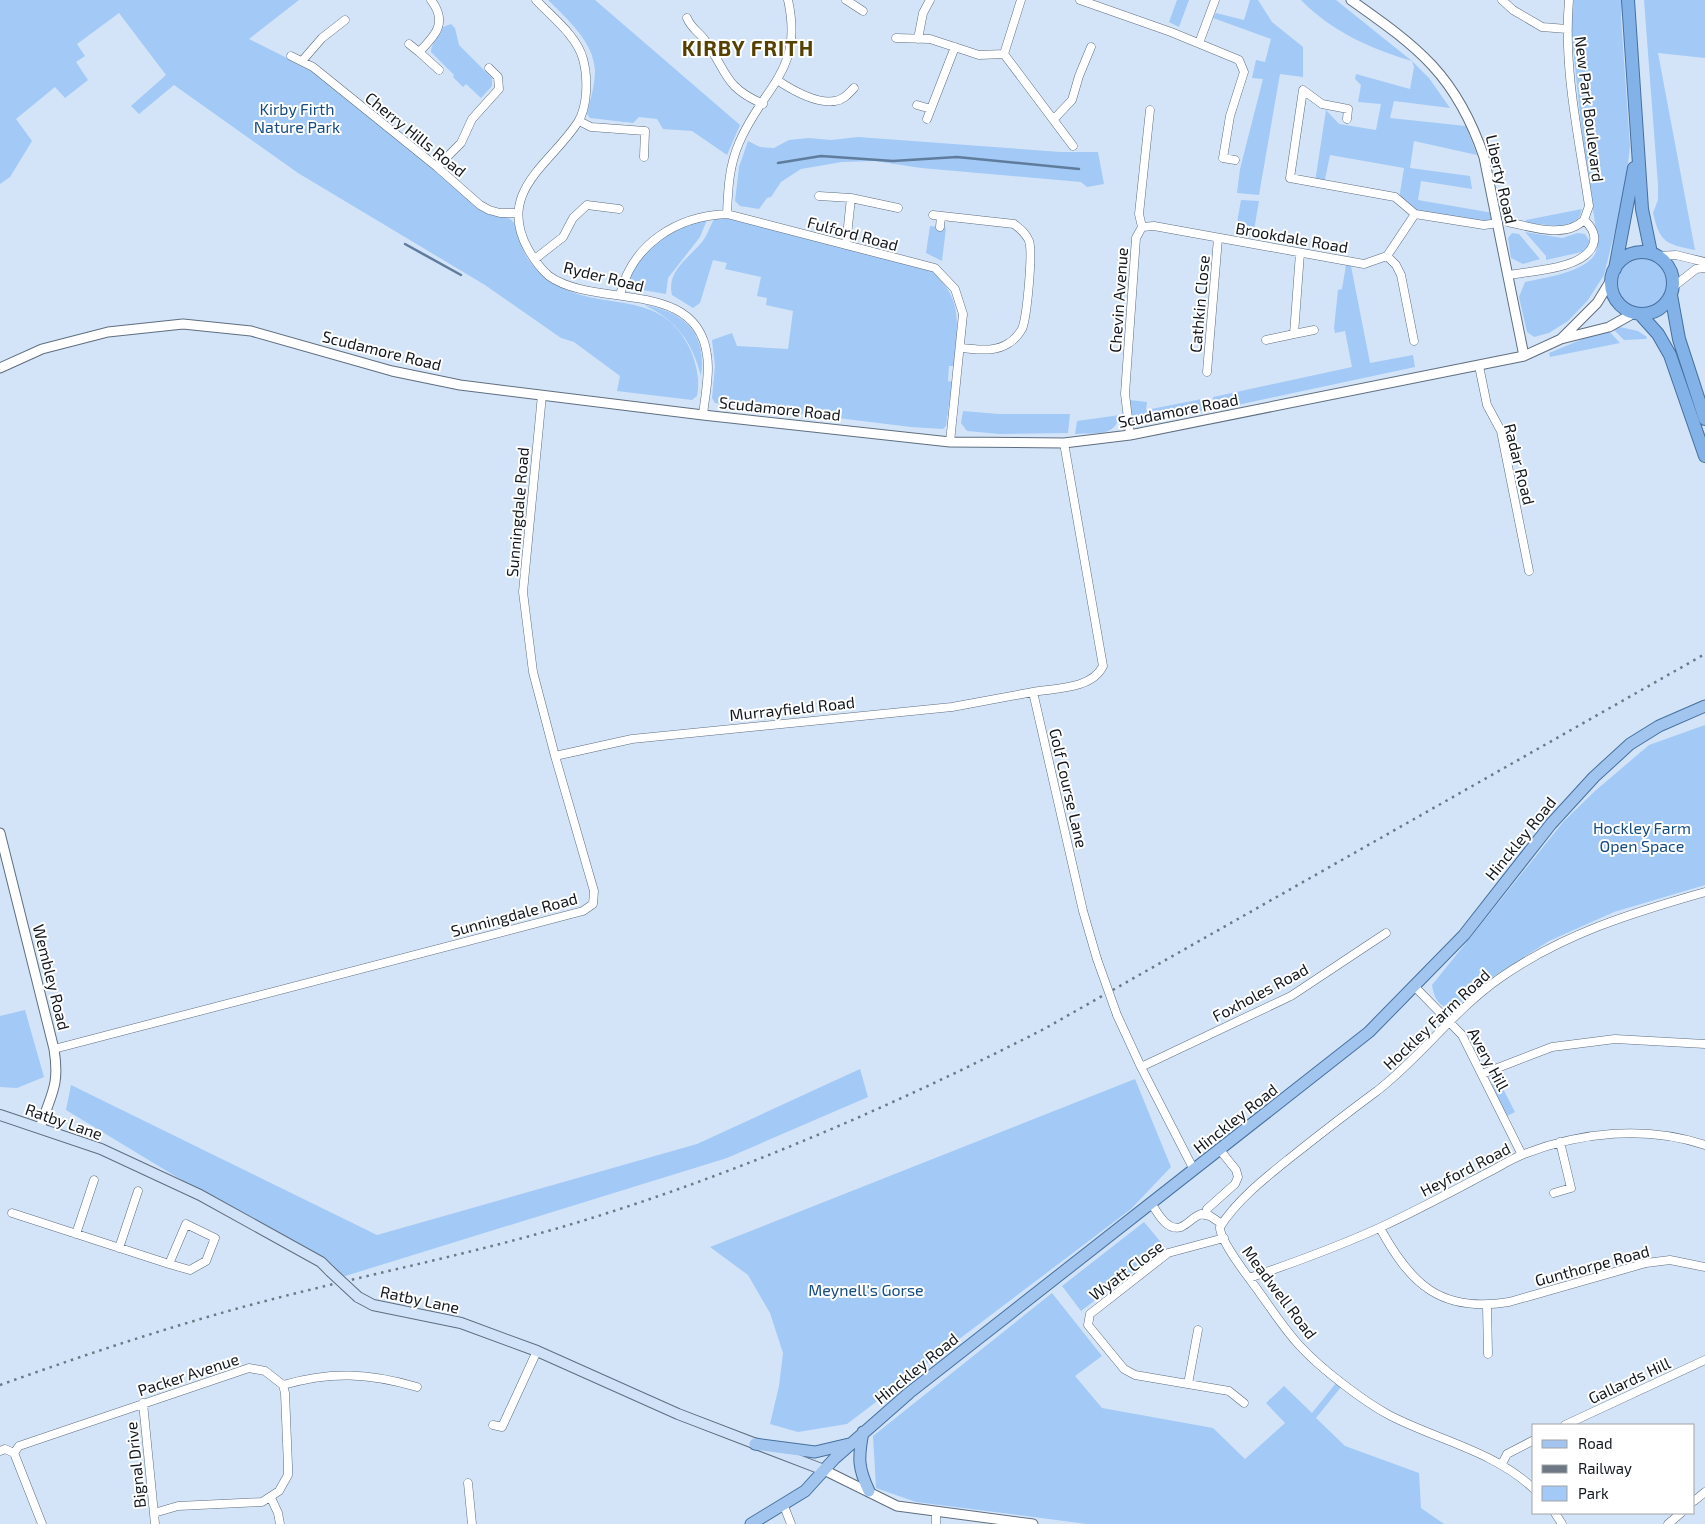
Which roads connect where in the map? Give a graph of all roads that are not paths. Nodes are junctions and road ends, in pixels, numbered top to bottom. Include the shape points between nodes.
1 (431, 0) edge
2 (536, 0) edge
3 (788, 0) edge
4 (846, 0) edge
5 (930, 0) edge
6 (1021, 0) edge
7 (1080, 0) edge
8 (1215, 0) edge
9 (1351, 0) edge
10 (1502, 0) edge
11 (1569, 0) edge
12 (1628, 0) edge
13 (863, 11) dead end
14 (687, 18) dead end
15 (345, 20) dead end
16 (692, 28) junction
17 (1567, 29) junction
18 (683, 32) dead end
19 (896, 38) dead end
20 (918, 38) junction
21 (1199, 43) junction
22 (409, 44) dead end
23 (955, 47) junction
24 (1091, 47) dead end
25 (419, 52) junction
26 (1004, 54) junction
27 (291, 56) dead end
28 (302, 61) junction
29 (489, 68) dead end
30 (440, 70) dead end
31 (777, 80) junction
32 (854, 88) dead end
33 (763, 104) junction
34 (917, 105) dead end
35 (931, 109) junction
36 (1150, 110) dead end
37 (927, 119) dead end
38 (1054, 119) junction
39 (1347, 119) dead end
40 (579, 121) junction
41 (1073, 146) dead end
42 (1637, 151) junction
43 (644, 157) dead end
44 (1235, 160) dead end
45 (438, 167) junction
46 (819, 196) dead end
47 (851, 198) junction
48 (898, 208) dead end
49 (619, 209) dead end
50 (518, 213) junction
51 (727, 214) junction
52 (1415, 214) junction
53 (1584, 220) junction
54 (1508, 222) dead end
55 (1498, 223) junction
56 (940, 227) dead end
57 (1142, 227) junction
58 (1218, 238) junction
59 (846, 245) junction
60 (1300, 253) junction
61 (1654, 255) junction
62 (1387, 256) junction
63 (535, 259) junction
64 (1705, 262) edge
65 (1705, 268) edge
66 (1508, 275) junction
67 (1613, 275) junction
68 (1672, 291) junction
69 (620, 295) junction
70 (1637, 313) junction
71 (1314, 330) dead end
72 (1294, 334) junction
73 (1561, 339) junction
74 (1266, 340) dead end
75 (1414, 341) dead end
76 (960, 348) junction
77 (1524, 356) junction
78 (1478, 366) junction
79 (0, 368) edge
80 (1207, 372) dead end
81 (542, 395) junction
82 (704, 415) junction
83 (1705, 419) edge
84 (1130, 435) junction
85 (950, 442) junction
86 (1064, 443) junction
87 (1705, 456) edge
88 (1529, 571) dead end
89 (1033, 692) junction
90 (1705, 706) edge
91 (555, 756) junction
92 (0, 833) edge
93 (1705, 892) edge
94 (1386, 933) dead end
95 (1415, 987) junction
96 (1451, 1022) junction
97 (1705, 1044) edge
98 (54, 1049) junction
99 (1141, 1067) junction
100 (1482, 1074) junction
101 (0, 1115) edge
102 (40, 1128) junction
103 (1560, 1142) junction
104 (1705, 1145) edge
105 (1220, 1150) junction
106 (1522, 1155) junction
107 (1194, 1170) junction
108 (94, 1180) dead end
109 (138, 1191) dead end
110 (1554, 1193) dead end
111 (1151, 1203) junction
112 (12, 1214) dead end
113 (1206, 1214) junction
114 (1222, 1224) junction
115 (1380, 1228) junction
116 (76, 1234) junction
117 (1224, 1238) junction
118 (120, 1248) junction
119 (169, 1264) junction
120 (1705, 1266) edge
121 (1249, 1278) junction
122 (1487, 1306) junction
123 (1198, 1330) dead end
124 (537, 1350) junction
125 (1488, 1354) dead end
126 (1705, 1360) edge
127 (1188, 1384) junction
128 (282, 1386) junction
129 (417, 1387) dead end
130 (143, 1403) junction
131 (1244, 1404) dead end
132 (1566, 1424) edge
133 (493, 1425) dead end
134 (863, 1432) junction
135 (1532, 1441) edge
136 (754, 1444) junction
137 (850, 1444) junction
138 (0, 1451) edge
139 (14, 1453) junction
140 (1502, 1464) junction
141 (824, 1470) junction
142 (468, 1483) dead end
143 (1532, 1487) edge
144 (869, 1491) junction
145 (1705, 1492) edge
146 (271, 1498) junction
147 (1695, 1500) edge
148 (784, 1506) junction
149 (936, 1511) junction
150 (154, 1513) junction
151 (1679, 1514) edge
152 (42, 1524) edge
153 (155, 1524) edge
154 (280, 1524) edge
155 (472, 1524) edge
156 (751, 1524) edge
157 (791, 1524) edge
158 (936, 1524) edge
159 (1033, 1524) edge
160 (1668, 1524) edge

1 - 25 street via 438,9 438,29
2 - 40 street, Ryder Road via 568,34 583,58 586,90
3 - 31 street via 791,42 788,58
4 - 13 street
5 - 20 street via 923,13
6 - 26 street
7 - 21 street
8 - 21 street
9 - 55 street, Liberty Road via 1419,51 1458,96 1484,157
10 - 17 street via 1542,27
11 - 17 street, New Park Boulevard
12 - 42 highway
14 - 16 street
15 - 28 street via 322,38
16 - 18 street
16 - 33 street via 705,39 730,84
17 - 53 street, New Park Boulevard via 1589,206
19 - 20 street
20 - 23 street
21 - 44 street via 1240,60 1244,72 1230,116 1223,158
22 - 25 street
23 - 26 street via 979,55
23 - 35 street
24 - 38 street via 1072,100
25 - 30 street
26 - 38 street
27 - 28 street, Cherry Hills Road
28 - 45 street, Cherry Hills Road
29 - 45 street via 498,77 499,89 472,119 461,143
31 - 32 street via 821,100 836,101
31 - 33 street
33 - 51 street via 740,141 732,161
34 - 35 street
35 - 37 street
36 - 57 street, Chevin Avenue via 1138,214
38 - 41 street
39 - 52 street via 1348,109 1322,104 1303,90 1290,178 1395,197
40 - 43 street via 591,127 645,131
40 - 50 street, Ryder Road via 524,187
42 - 61 highway via 1642,209
42 - 67 highway
45 - 50 street, Cherry Hills Road via 489,210
46 - 47 street
47 - 48 street
47 - 59 street
49 - 63 street via 587,205 573,218 564,237
50 - 63 street, Ryder Road via 523,238
51 - 59 street, Fulford Road
51 - 69 street, Fulford Road via 692,219 661,234 634,261 624,278
52 - 55 street via 1484,225
52 - 62 street
53 - 54 street via 1572,230 1561,231
53 - 66 street via 1593,231 1595,241 1589,254 1576,262
55 - 66 street, Liberty Road
56 - 76 street via 937,216 1014,224 1029,240 1031,250 1026,310 1019,333 999,348
57 - 58 street, Brookdale Road via 1154,226
57 - 84 street, Chevin Avenue via 1136,238 1125,394
58 - 60 street, Brookdale Road
58 - 80 street, Cathkin Close
59 - 76 street, Fulford Road via 935,268 955,289 963,314
60 - 62 street, Brookdale Road via 1364,264
60 - 72 street
61 - 64 street via 1676,255
61 - 67 highway via 1634,253 1620,262
61 - 68 highway via 1670,269
62 - 75 street via 1401,274
63 - 69 street, Ryder Road via 549,276 563,283
65 - 68 street via 1696,270
66 - 77 street, Liberty Road
67 - 70 highway via 1615,297 1626,309
67 - 73 street, Scudamore Road via 1597,303
68 - 70 highway via 1658,309
68 - 83 highway via 1679,339
69 - 82 street, Ryder Road via 671,307 693,322 702,334 707,354
70 - 73 street, Scudamore Road via 1609,327
70 - 87 highway via 1658,334 1670,355
71 - 72 street
72 - 74 street
73 - 77 street, Scudamore Road
76 - 85 street, Fulford Road
77 - 78 street, Scudamore Road
78 - 84 street, Scudamore Road
78 - 88 street, Radar Road via 1487,405 1501,431
79 - 81 street, Scudamore Road via 42,350 108,332 183,324 251,331 460,385
81 - 82 street, Scudamore Road
81 - 91 street, Sunningdale Road via 523,592 533,672
82 - 85 street, Scudamore Road
84 - 86 street, Scudamore Road
85 - 86 street, Scudamore Road
86 - 89 street via 1103,666 1099,674 1086,683
89 - 91 street, Murrayfield Road via 952,707 632,739
89 - 99 street, Golf Course Lane, bridge via 1083,911 1117,1015
90 - 95 main road, Hinckley Road via 1644,735 1594,777 1551,824 1464,934
91 - 98 street, Sunningdale Road via 594,891 595,898 589,908
92 - 98 street, Wembley Road
93 - 96 street, Hockley Farm Road via 1633,912 1576,935 1499,978
94 - 99 street, Foxholes Road via 1291,996
95 - 96 street, Avery Hill
95 - 105 main road, Hinckley Road via 1369,1032
96 - 100 street, Avery Hill via 1462,1034
96 - 114 street, Hockley Farm Road via 1386,1083 1256,1186
97 - 100 street via 1615,1039 1552,1047
98 - 102 street, Wembley Road via 58,1071 54,1094
99 - 107 street, Golf Course Lane
100 - 106 street, Avery Hill
101 - 102 main road, Ratby Lane
102 - 124 main road, Ratby Lane, bridge via 101,1149 200,1195 321,1262 358,1297 374,1305 461,1323
103 - 104 street, Heyford Road via 1618,1133 1664,1136
103 - 106 street, Heyford Road
103 - 110 street via 1571,1188
105 - 107 main road, Hinckley Road
105 - 113 street via 1236,1170 1237,1181 1207,1209
106 - 115 street, Heyford Road
107 - 111 main road, Hinckley Road
108 - 116 street
109 - 118 street
111 - 113 street via 1171,1227 1181,1227
111 - 134 main road, Hinckley Road
112 - 116 street
113 - 114 street
114 - 117 street, Meadwell Road via 1219,1230
115 - 121 street, Heyford Road
115 - 122 street, Gunthorpe Road via 1396,1258 1422,1285 1464,1304
116 - 118 street
117 - 121 street, Meadwell Road
117 - 127 street, Wyatt Close via 1168,1253 1087,1319 1088,1325 1124,1369 1135,1375
118 - 119 street
119 - 119 street via 186,1224 215,1238 206,1261 198,1266 190,1270
120 - 122 street, Gunthorpe Road via 1670,1260 1646,1263
121 - 140 street, Meadwell Road via 1300,1346 1344,1384 1388,1414
122 - 125 street
123 - 127 street
124 - 133 street via 502,1427
124 - 136 main road, Ratby Lane via 678,1414
126 - 132 street, Gallards Hill
127 - 131 street, Wyatt Close via 1230,1392
128 - 129 street via 326,1375 346,1374
128 - 130 street, Packer Avenue via 265,1371 249,1368
128 - 146 street via 288,1475 279,1492
130 - 139 street, Packer Avenue via 19,1446
130 - 150 street, Bignal Drive
134 - 137 main road, Hinckley Road
134 - 144 main road via 859,1464
135 - 140 street via 1507,1454
136 - 137 main road via 815,1452
136 - 141 main road, Ratby Lane
137 - 141 main road, Hinckley Road
138 - 139 street via 5,1449
139 - 152 street
140 - 143 street, Meadwell Road
141 - 144 street
141 - 148 main road, Hinckley Road via 805,1491
142 - 155 street
144 - 149 street via 898,1506
145 - 147 street
146 - 150 street via 262,1502 178,1506
146 - 154 street
148 - 156 main road, Hinckley Road
148 - 157 street
149 - 158 street
149 - 159 street
150 - 153 street, Bignal Drive
151 - 160 street

